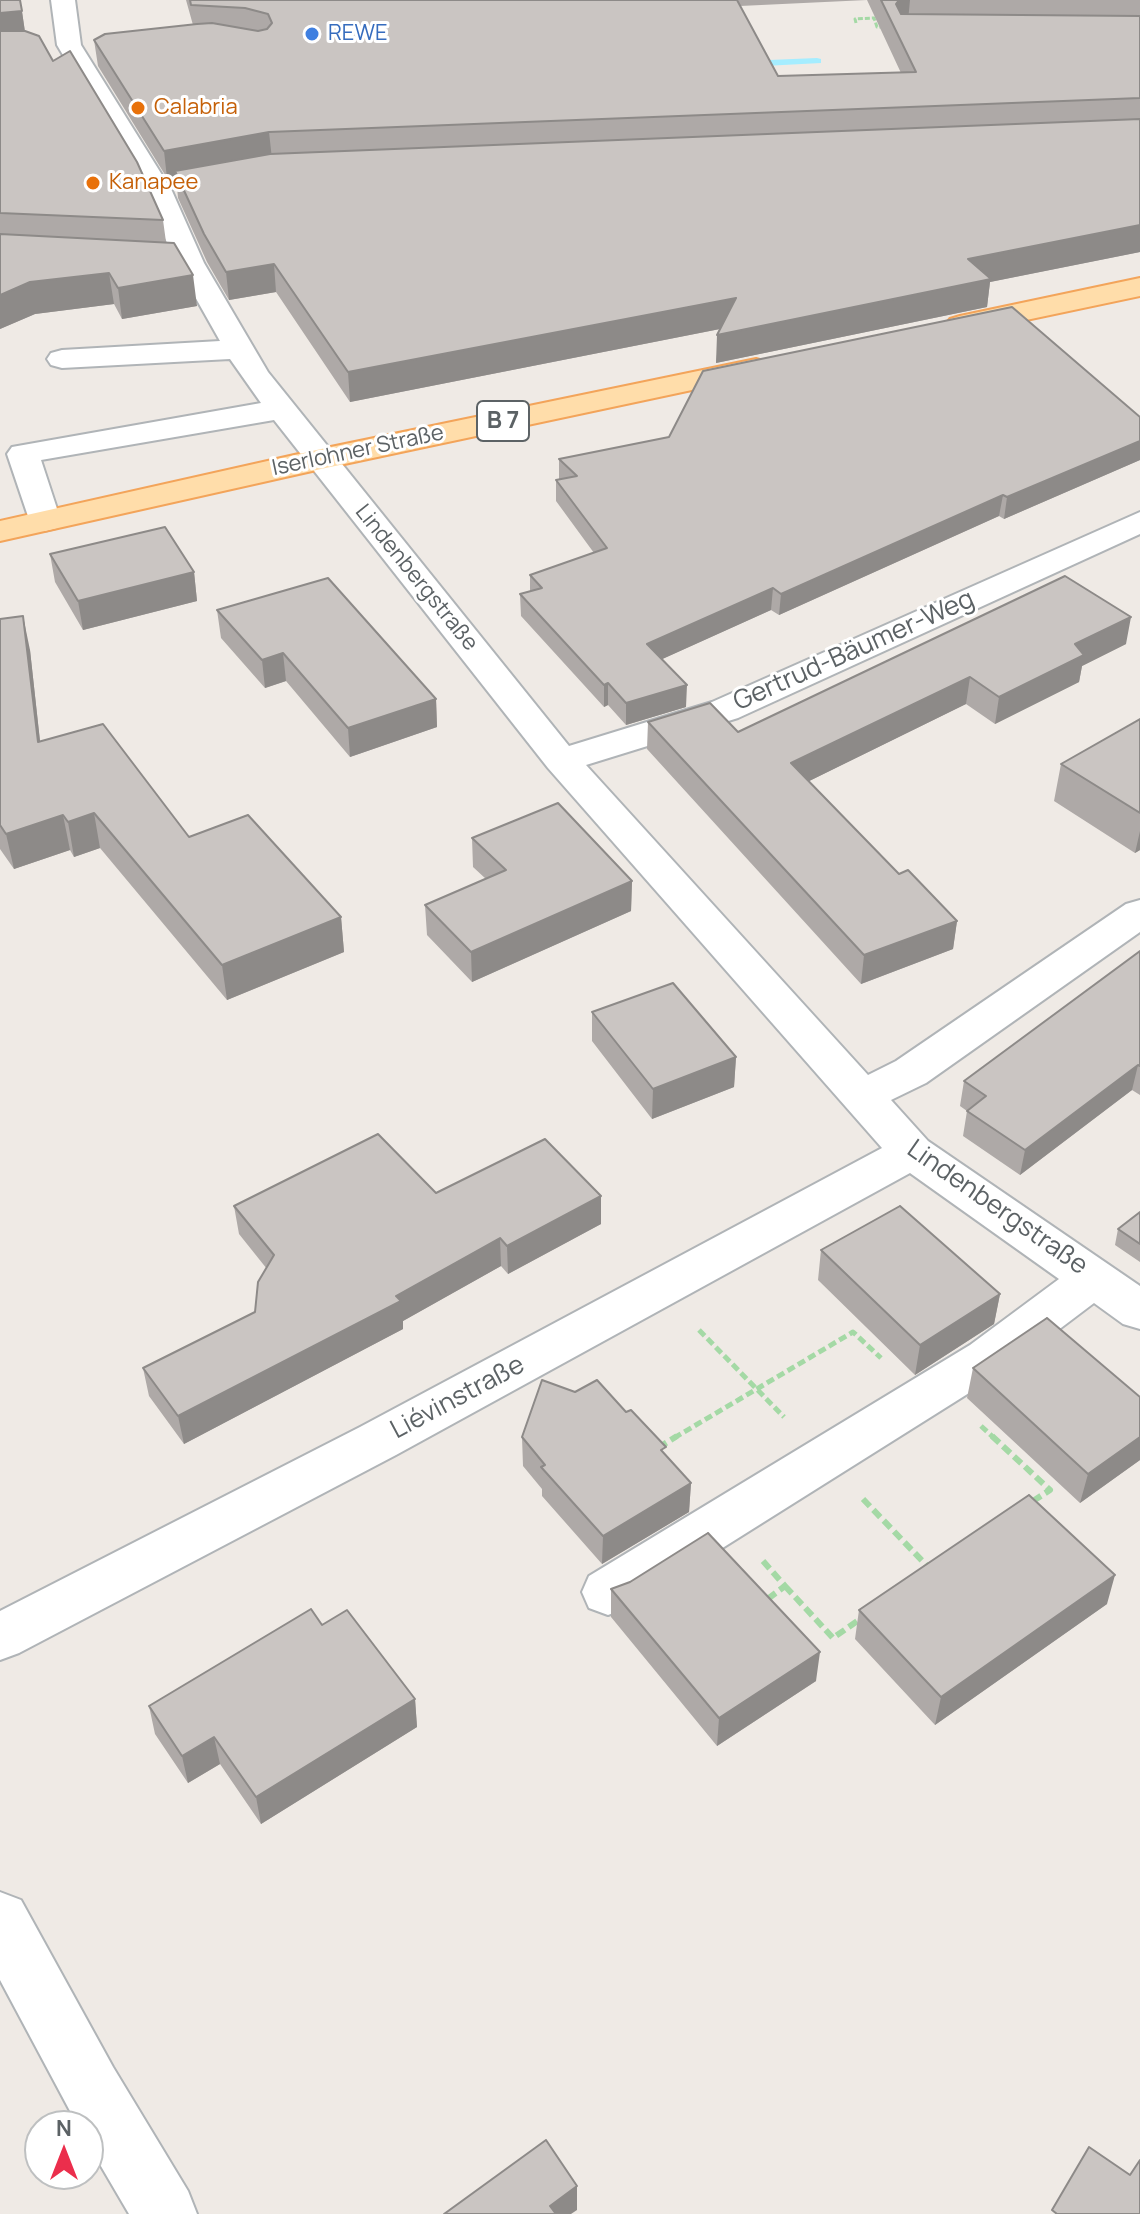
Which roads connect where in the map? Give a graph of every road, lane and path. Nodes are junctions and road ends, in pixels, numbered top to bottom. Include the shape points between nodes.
1 (63, 0) edge
2 (856, 23) dead end
3 (884, 27) edge
4 (98, 44) edge
5 (69, 45) junction
6 (40, 47) edge
7 (187, 185) edge
8 (158, 191) junction
9 (159, 262) edge
10 (190, 263) junction
11 (1140, 287) edge
12 (927, 332) edge
13 (240, 349) junction
14 (62, 359) dead end
15 (791, 361) edge
16 (283, 409) junction
17 (321, 459) junction
18 (44, 521) junction
19 (1140, 522) edge
20 (0, 531) edge
21 (561, 760) junction
22 (1140, 913) edge
23 (863, 1096) junction
24 (912, 1152) junction
25 (1095, 1277) junction
26 (1140, 1311) edge
27 (939, 1387) junction
28 (1024, 1508) edge
29 (945, 1561) edge
30 (920, 1579) edge
31 (785, 1586) dead end
32 (608, 1592) dead end
33 (870, 1612) edge
34 (0, 1637) edge
35 (0, 1920) edge
36 (165, 2214) edge

1 - 5 street, Lindenbergstraße
2 - 3 path via 855,19 874,18 877,27
4 - 5 street
5 - 6 street
5 - 8 street, Lindenbergstraße
7 - 8 street
8 - 10 street, Lindenbergstraße
9 - 10 street
10 - 13 street, Lindenbergstraße
11 - 12 main road
13 - 14 street
13 - 16 street, Lindenbergstraße
15 - 17 main road, Iserlohner Straße / B 7
16 - 17 street, Lindenbergstraße
16 - 18 street via 23,454
17 - 18 main road, Iserlohner Straße / B 7
17 - 21 street, Lindenbergstraße
18 - 20 main road, Iserlohner Straße / B 7
19 - 21 street, Gertrud-Bäumer-Weg via 725,710
21 - 23 street, Lindenbergstraße
22 - 23 street via 911,1072
23 - 24 street, Lindenbergstraße
24 - 25 street, Lindenbergstraße
24 - 34 street, Liévinstraße via 378,1441
25 - 26 street, Lindenbergstraße
25 - 27 street
27 - 28 path via 1050,1490
27 - 32 street
29 - 30 path
31 - 33 path via 833,1638
35 - 36 street

